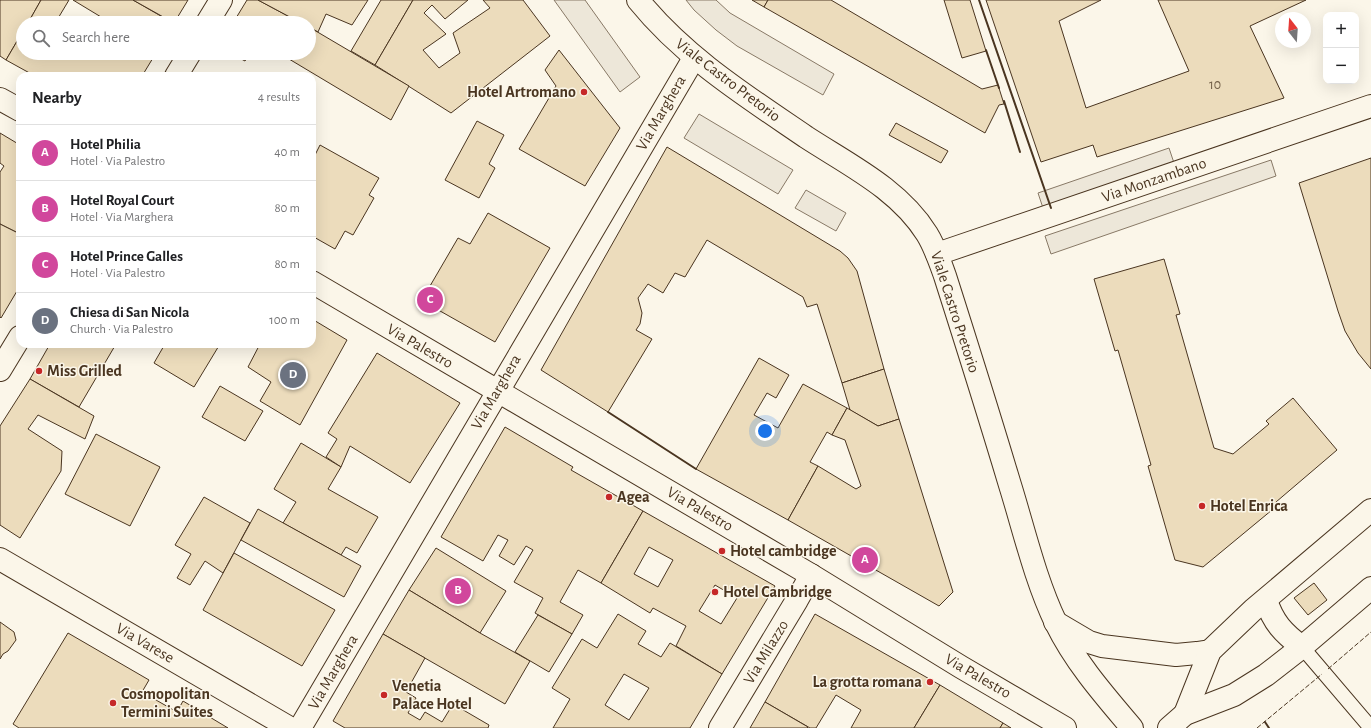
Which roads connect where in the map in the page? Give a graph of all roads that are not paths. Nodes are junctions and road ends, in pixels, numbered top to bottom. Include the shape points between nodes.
1 (221, 0) edge
2 (638, 0) edge
3 (211, 16) edge
4 (694, 58) junction
5 (186, 60) edge
6 (178, 72) edge
7 (0, 99) edge
8 (1371, 106) edge
9 (16, 108) edge
10 (937, 254) junction
11 (316, 284) edge
12 (16, 344) edge
13 (0, 370) edge
14 (497, 391) junction
15 (1371, 510) edge
16 (0, 558) edge
17 (811, 575) junction
18 (1371, 588) edge
19 (1266, 600) junction
20 (1055, 622) junction
21 (1302, 647) junction
22 (1210, 651) junction
23 (1177, 721) edge
24 (290, 728) edge
25 (300, 728) edge
26 (720, 728) edge
27 (1065, 728) edge
28 (1132, 728) edge
29 (1370, 728) edge

1 - 3 street
2 - 4 street, Viale Castro Pretorio via 665,31
4 - 10 street, Viale Castro Pretorio via 891,193 922,227
4 - 14 street, Via Marghera
5 - 6 street
7 - 9 street
8 - 10 street, Via Monzambano
10 - 20 street, Viale Castro Pretorio via 1036,570
11 - 14 street, Via Palestro
12 - 13 street
14 - 17 street, Via Palestro
14 - 25 street, Via Marghera
15 - 19 street
16 - 24 street, Via Varese
17 - 26 street, Via Milazzo
17 - 27 street, Via Palestro
18 - 21 street
19 - 21 street via 1279,627
19 - 22 street
20 - 22 street via 1089,642 1102,646 1176,655
20 - 28 street, Viale Castro Pretorio via 1081,664
21 - 23 street via 1245,689
21 - 29 lane
22 - 23 street

